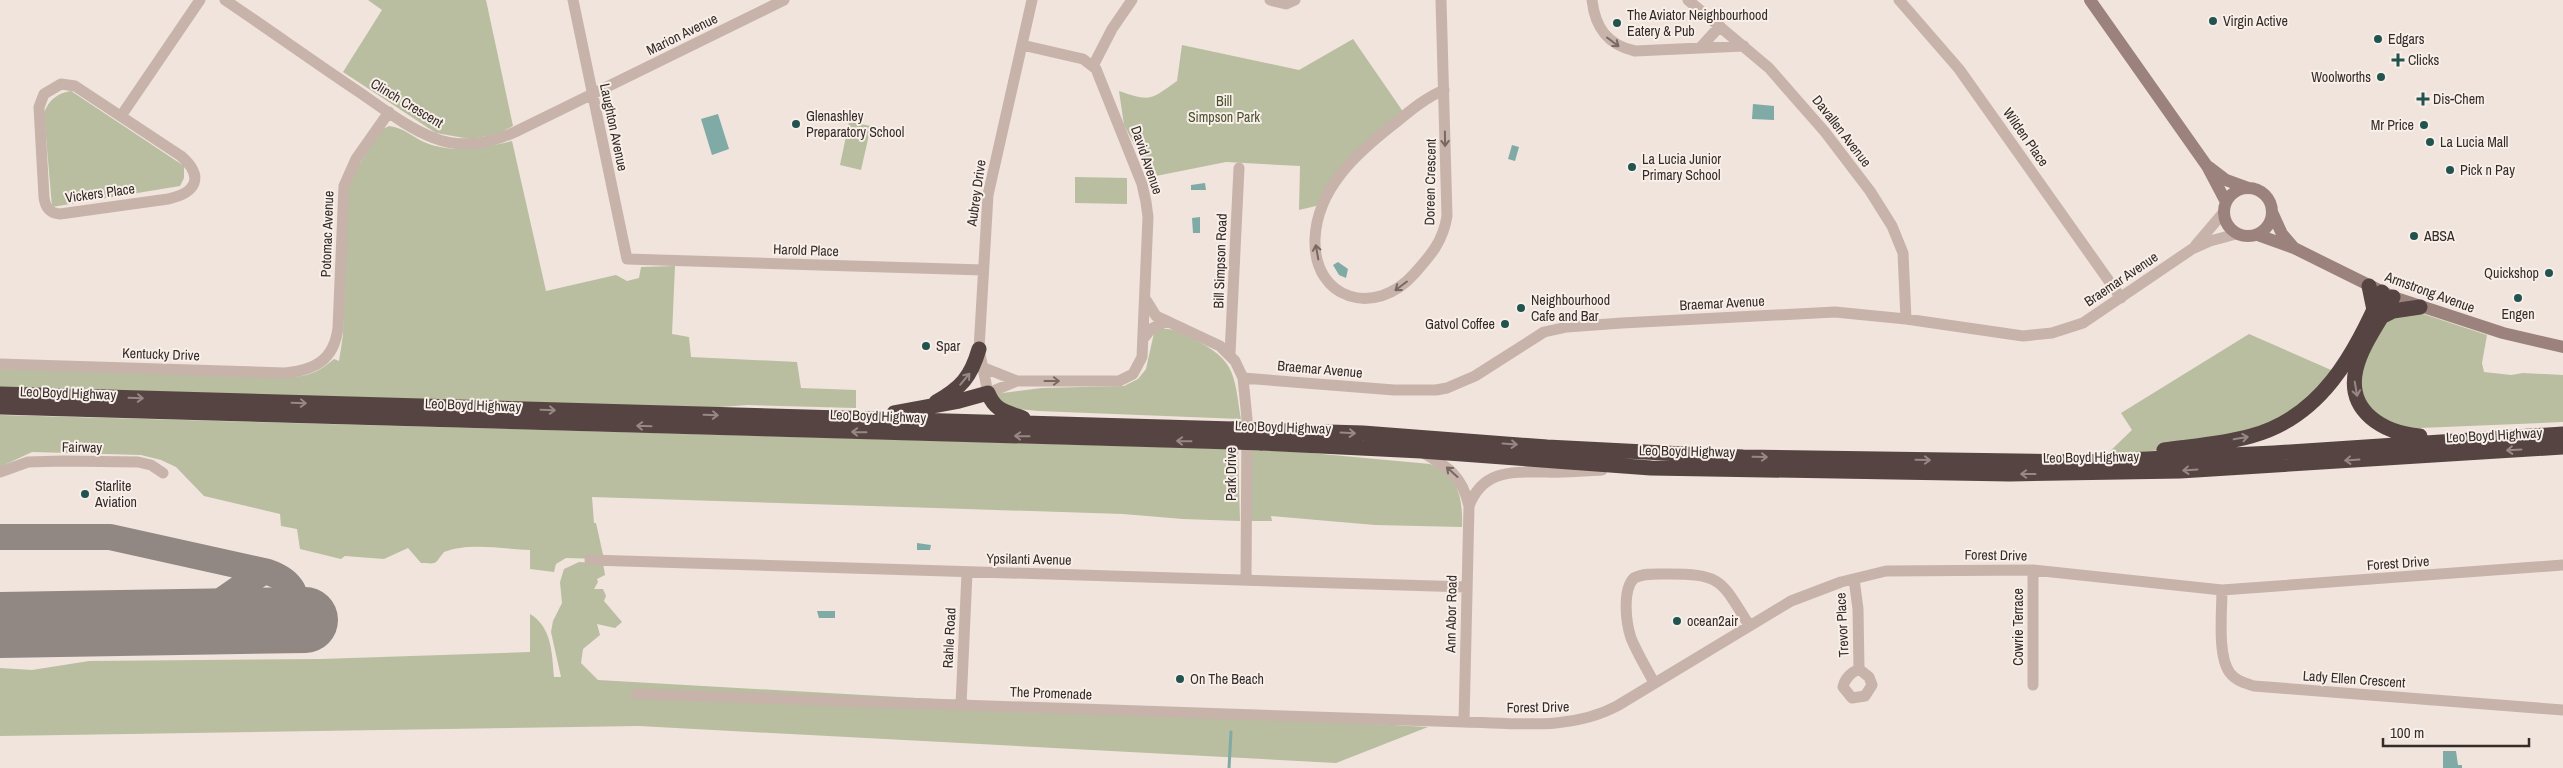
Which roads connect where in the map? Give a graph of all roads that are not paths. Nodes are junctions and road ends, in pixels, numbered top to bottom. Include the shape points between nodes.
1 (200, 0) edge
2 (225, 0) edge
3 (573, 0) edge
4 (784, 0) edge
5 (1032, 0) edge
6 (1132, 0) edge
7 (1270, 0) edge
8 (1295, 0) edge
9 (1441, 0) edge
10 (1592, 0) edge
11 (1688, 0) edge
12 (1899, 0) edge
13 (2090, 0) edge
14 (1720, 26) junction
15 (1022, 45) junction
16 (1744, 46) junction
17 (1700, 48) junction
18 (1093, 66) junction
19 (1444, 90) junction
20 (592, 96) junction
21 (389, 112) junction
22 (122, 116) junction
23 (2208, 166) junction
24 (1239, 168) dead end
25 (2248, 188) junction
26 (2224, 208) junction
27 (2272, 212) junction
28 (2236, 234) junction
29 (2258, 235) junction
30 (2294, 248) junction
31 (2192, 249) junction
32 (627, 259) joint
33 (983, 270) junction
34 (2381, 292) junction
35 (2121, 298) junction
36 (1145, 299) junction
37 (2420, 307) junction
38 (2378, 313) junction
39 (1906, 319) junction
40 (1167, 322) junction
41 (1143, 339) junction
42 (2563, 347) edge
43 (979, 349) junction
44 (1230, 354) junction
45 (0, 364) edge
46 (320, 364) joint
47 (982, 368) junction
48 (1243, 378) junction
49 (1017, 382) junction
50 (988, 393) junction
51 (0, 394) edge
52 (0, 407) edge
53 (908, 411) junction
54 (833, 419) junction
55 (1042, 423) junction
56 (2563, 434) edge
57 (1233, 435) junction
58 (1263, 436) junction
59 (2456, 440) junction
60 (2563, 447) edge
61 (1421, 450) junction
62 (2124, 460) junction
63 (1652, 468) junction
64 (0, 472) edge
65 (163, 472) dead end
66 (1469, 506) junction
67 (590, 560) dead end
68 (2563, 565) edge
69 (2033, 570) junction
70 (967, 573) junction
71 (1854, 579) junction
72 (1246, 580) junction
73 (1467, 587) junction
74 (2222, 590) junction
75 (1749, 625) junction
76 (1859, 669) dead end
77 (1654, 683) junction
78 (2033, 685) dead end
79 (636, 694) dead end
80 (961, 705) junction
81 (2563, 710) edge
82 (1464, 722) junction

1 - 22 street
2 - 21 street, Clinch Crescent
3 - 20 street, Laughton Avenue
4 - 20 street, Marion Avenue
5 - 15 street, Aubrey Drive
6 - 18 street
7 - 8 street via 1286,4
9 - 19 street, Doreen Crescent
10 -> 17 street via 1599,28 1618,47 1634,51
11 - 14 street, Davallen Avenue
12 - 35 street, Wilden Place via 1959,69
13 - 23 street
14 - 16 street, Davallen Avenue
14 - 17 street
15 - 18 street via 1083,59
15 - 33 street, Aubrey Drive via 991,177
16 - 17 street
16 - 39 street, Davallen Avenue via 1769,68 1825,132 1892,226 1904,259
18 - 36 street, David Avenue via 1142,184 1148,217
19 -> 19 street, Doreen Crescent via 1447,216 1440,243 1407,282 1393,292 1368,300 1341,293 1326,277 1316,253 1316,225 1327,193 1350,161 1374,139 1424,100
20 - 21 street, Clinch Crescent via 503,138 474,144 434,138
20 - 32 street, Laughton Avenue
21 - 46 street, Potomac Avenue via 346,178 342,202 337,338 330,354
22 - 22 street, Vickers Place via 188,162 195,173 192,188 168,199 60,214 51,212 45,202 38,120 44,94 54,86 69,84
23 - 25 street via 2226,180
23 - 26 street
24 - 44 street, Bill Simpson Road
25 - 26 street via 2231,194
25 - 27 street via 2262,192 2268,198
26 - 28 street via 2228,228
26 - 31 street, Braemar Avenue
27 - 29 street via 2268,226
27 - 30 street, Armstrong Avenue via 2282,234
28 - 29 street
28 - 31 street, Braemar Avenue
29 - 30 street, Armstrong Avenue
30 - 34 street, Armstrong Avenue
31 - 35 street, Braemar Avenue
32 - 33 street, Harold Place
33 - 43 street, Aubrey Drive
34 - 37 street, Armstrong Avenue
34 - 38 highway
35 - 39 street, Braemar Avenue via 2075,326 2039,335 2023,336
36 - 40 street, Park Drive via 1153,313
36 - 41 street
37 - 38 highway
37 - 42 street, Armstrong Avenue via 2503,333
38 -> 59 highway via 2356,368 2356,389 2363,408 2375,423 2393,432
62 -> 38 highway via 2155,451 2250,437 2292,418 2314,402 2334,381
39 - 48 street, Braemar Avenue via 1835,312 1568,327 1538,335 1475,376 1436,390 1394,390
40 - 41 street via 1151,329
40 - 44 street, Park Drive via 1213,341
49 -> 41 street via 1119,382 1133,374 1140,364
43 - 47 street, Aubrey Drive
53 -> 43 highway via 935,402 958,388 974,368
44 - 48 street, Park Drive
45 - 46 street, Kentucky Drive via 285,373
47 - 49 street
47 - 50 street, Aubrey Drive
48 - 72 street, Park Drive via 1247,419
49 - 50 street
50 - 53 highway
50 - 55 highway via 1000,411
51 -> 54 highway, Leo Boyd Highway
57 -> 52 highway, Leo Boyd Highway
53 - 54 highway
54 - 55 highway, Leo Boyd Highway
55 - 57 highway, Leo Boyd Highway
56 - 59 highway, Leo Boyd Highway
57 - 58 highway, Leo Boyd Highway, bridge
58 - 61 highway, Leo Boyd Highway
58 -> 62 highway, Leo Boyd Highway via 1362,433 1744,457
59 - 62 highway, Leo Boyd Highway
60 -> 63 highway, Leo Boyd Highway via 2106,474
61 - 63 highway, Leo Boyd Highway
66 -> 61 street, Ann Abor Road via 1458,477
63 - 66 street, Ann Abor Road via 1495,476 1482,484
64 - 65 street, Fairway via 28,462 62,461 138,462
66 - 73 street, Ann Abor Road
67 - 70 street, Ypsilanti Avenue
68 - 74 street, Forest Drive
69 - 71 street, Forest Drive via 1897,570
69 - 74 street, Forest Drive
69 - 78 street, Cowrie Terrace
70 - 72 street, Ypsilanti Avenue
70 - 80 street, Rahle Road
71 - 75 street, Forest Drive via 1805,594
71 - 76 street, Trevor Place
72 - 73 street, Ypsilanti Avenue
73 - 82 street, Ann Abor Road
74 - 81 street, Lady Ellen Crescent via 2226,665 2239,681 2254,686
75 - 77 street, Forest Drive
75 - 77 street via 1726,590 1709,576 1651,574 1634,578 1627,598 1631,638
77 - 82 street, Forest Drive via 1607,711 1577,721
79 - 80 street, The Promenade
80 - 82 street, The Promenade

